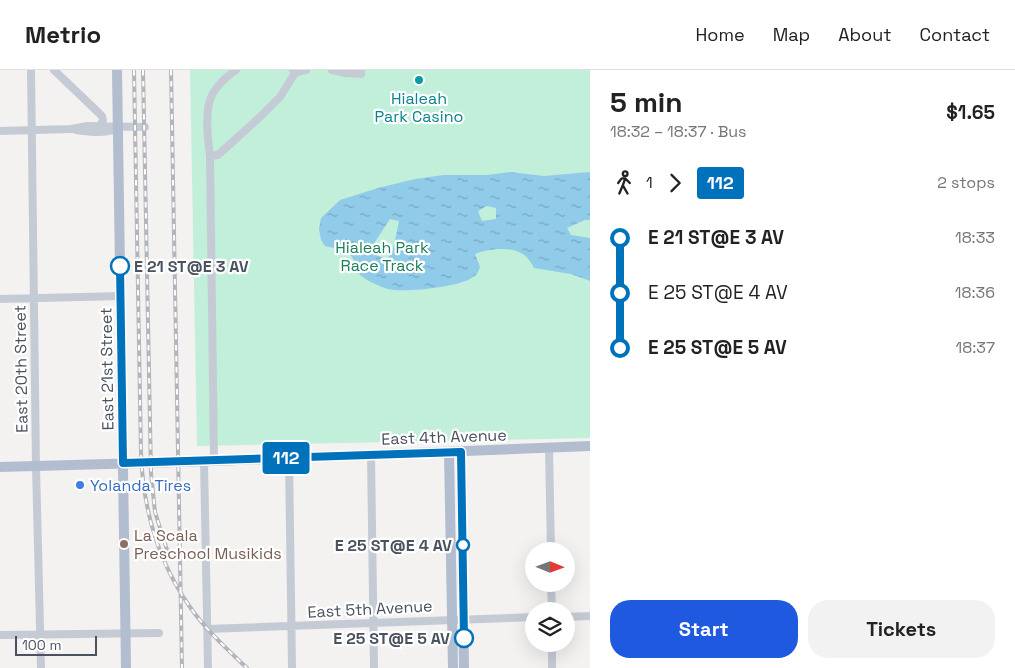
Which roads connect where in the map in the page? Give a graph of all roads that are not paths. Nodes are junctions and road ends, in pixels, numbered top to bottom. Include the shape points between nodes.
1 (31, 70) edge
2 (54, 70) edge
3 (117, 70) edge
4 (236, 70) edge
5 (306, 70) edge
6 (332, 70) edge
7 (360, 70) edge
8 (294, 72) edge
9 (101, 125) junction
10 (145, 127) dead end
11 (118, 128) junction
12 (71, 129) junction
13 (0, 131) edge
14 (32, 131) junction
15 (210, 156) junction
16 (121, 296) junction
17 (34, 298) junction
18 (0, 299) edge
19 (590, 446) edge
20 (549, 448) junction
21 (449, 452) junction
22 (461, 452) junction
23 (371, 455) junction
24 (288, 458) junction
25 (209, 461) junction
26 (123, 463) junction
27 (36, 466) junction
28 (0, 467) edge
29 (551, 542) edge
30 (575, 616) edge
31 (590, 616) edge
32 (525, 618) edge
33 (464, 619) junction
34 (452, 620) junction
35 (374, 622) junction
36 (291, 627) junction
37 (207, 629) junction
38 (159, 632) dead end
39 (126, 633) junction
40 (41, 634) junction
41 (0, 635) edge
42 (552, 652) edge
43 (41, 668) edge
44 (126, 668) edge
45 (208, 668) edge
46 (292, 668) edge
47 (374, 668) edge
48 (453, 668) edge
49 (464, 668) edge
50 (552, 668) edge

1 - 14 street, East 20th Street
2 - 9 street via 102,116
3 - 11 main road, East 21st Street
4 - 15 street via 223,80 210,99 207,128
5 - 8 street
6 - 7 street via 361,74
8 - 15 street via 280,97 261,116 218,155
9 - 11 street
9 - 12 street
10 - 11 street
11 - 12 street via 109,132
11 - 16 main road, East 21st Street
12 - 14 street
13 - 14 street
14 - 17 street, East 20th Street
15 - 25 street
16 - 17 street
16 - 26 main road, East 21st Street
17 - 18 street
17 - 27 street, East 20th Street
19 - 20 main road, East 4th Avenue
20 - 22 main road, East 4th Avenue
20 - 29 street
21 - 22 main road, East 4th Avenue
21 - 23 main road, East 4th Avenue
21 - 34 main road
22 - 33 main road
23 - 24 main road, East 4th Avenue
23 - 35 street
24 - 25 main road, East 4th Avenue
24 - 36 street
25 - 26 main road, East 4th Avenue
25 - 37 street
26 - 27 main road, East 4th Avenue
26 - 39 main road, East 21st Street
27 - 28 main road, East 4th Avenue
27 - 40 street, East 20th Street
30 - 31 street
32 - 33 street, East 5th Avenue
33 - 34 street, East 5th Avenue
33 - 49 main road
34 - 35 street, East 5th Avenue
34 - 48 main road
35 - 36 street, East 5th Avenue
35 - 47 street
36 - 37 street, East 5th Avenue
36 - 46 street
37 - 45 street
38 - 39 street
39 - 40 street
39 - 44 main road, East 21st Street
40 - 41 street
40 - 43 street, East 20th Street
42 - 50 street

